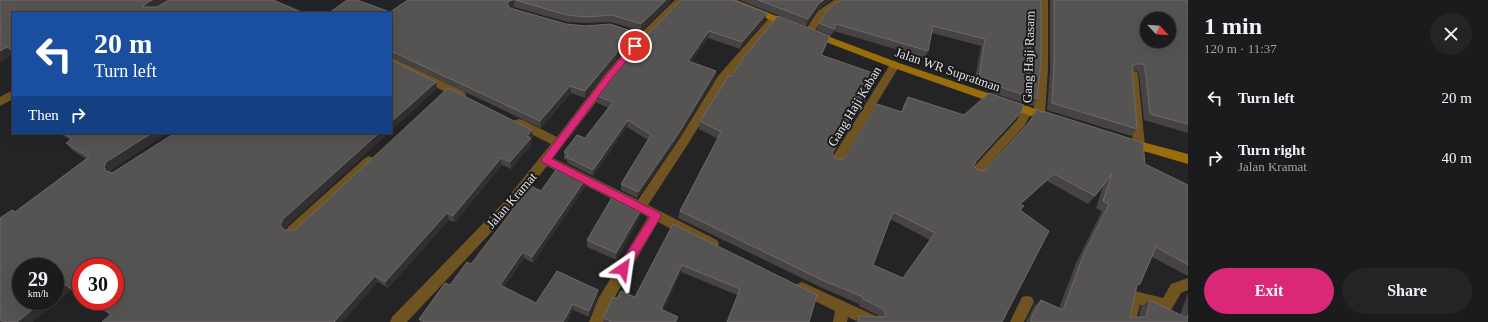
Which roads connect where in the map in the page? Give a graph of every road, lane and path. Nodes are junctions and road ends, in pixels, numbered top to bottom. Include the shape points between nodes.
1 (680, 0) edge
2 (727, 0) edge
3 (840, 0) edge
4 (1044, 0) edge
5 (773, 19) junction
6 (809, 32) junction
7 (392, 60) edge
8 (895, 65) junction
9 (1133, 75) edge
10 (448, 88) junction
11 (12, 95) edge
12 (437, 99) edge
13 (469, 99) edge
14 (0, 102) edge
15 (1026, 110) junction
16 (1039, 115) junction
17 (510, 119) edge
18 (1061, 121) edge
19 (1118, 139) edge
20 (559, 143) junction
21 (1139, 146) junction
22 (379, 152) edge
23 (1188, 159) edge
24 (546, 160) junction
25 (836, 161) edge
26 (976, 172) edge
27 (640, 207) junction
28 (656, 215) junction
29 (293, 231) edge
30 (723, 249) edge
31 (789, 281) edge
32 (1188, 284) edge
33 (1027, 302) dead end
34 (843, 308) junction
35 (397, 322) edge
36 (596, 322) edge
37 (840, 322) edge
38 (873, 322) edge
39 (1017, 322) edge
40 (1129, 322) edge

1 - 20 street, Jalan Kramat via 640,35
2 - 5 street, Jalan WR Supratman
3 - 6 street via 821,13
4 - 16 street, Gang Haji Rasam via 1044,69
5 - 6 street, Jalan WR Supratman
5 - 27 street via 722,78
6 - 8 street, Jalan WR Supratman
7 - 10 street
8 - 15 street, Jalan WR Supratman
8 - 25 street, Gang Haji Kaban
9 - 21 street
10 - 12 street
10 - 13 street
11 - 14 street
15 - 16 street, Jalan WR Supratman
15 - 26 street via 1021,122
16 - 18 street, Jalan WR Supratman
17 - 20 street
19 - 21 street
20 - 24 street, Jalan Kramat
21 - 23 street
22 - 29 street
24 - 27 street
24 - 35 street, Jalan Kramat via 508,206
27 - 28 street
28 - 30 street
28 - 36 street via 603,304
31 - 34 street
32 - 40 street via 1176,288 1166,305 1135,297
33 - 39 street
34 - 37 street
34 - 38 street

